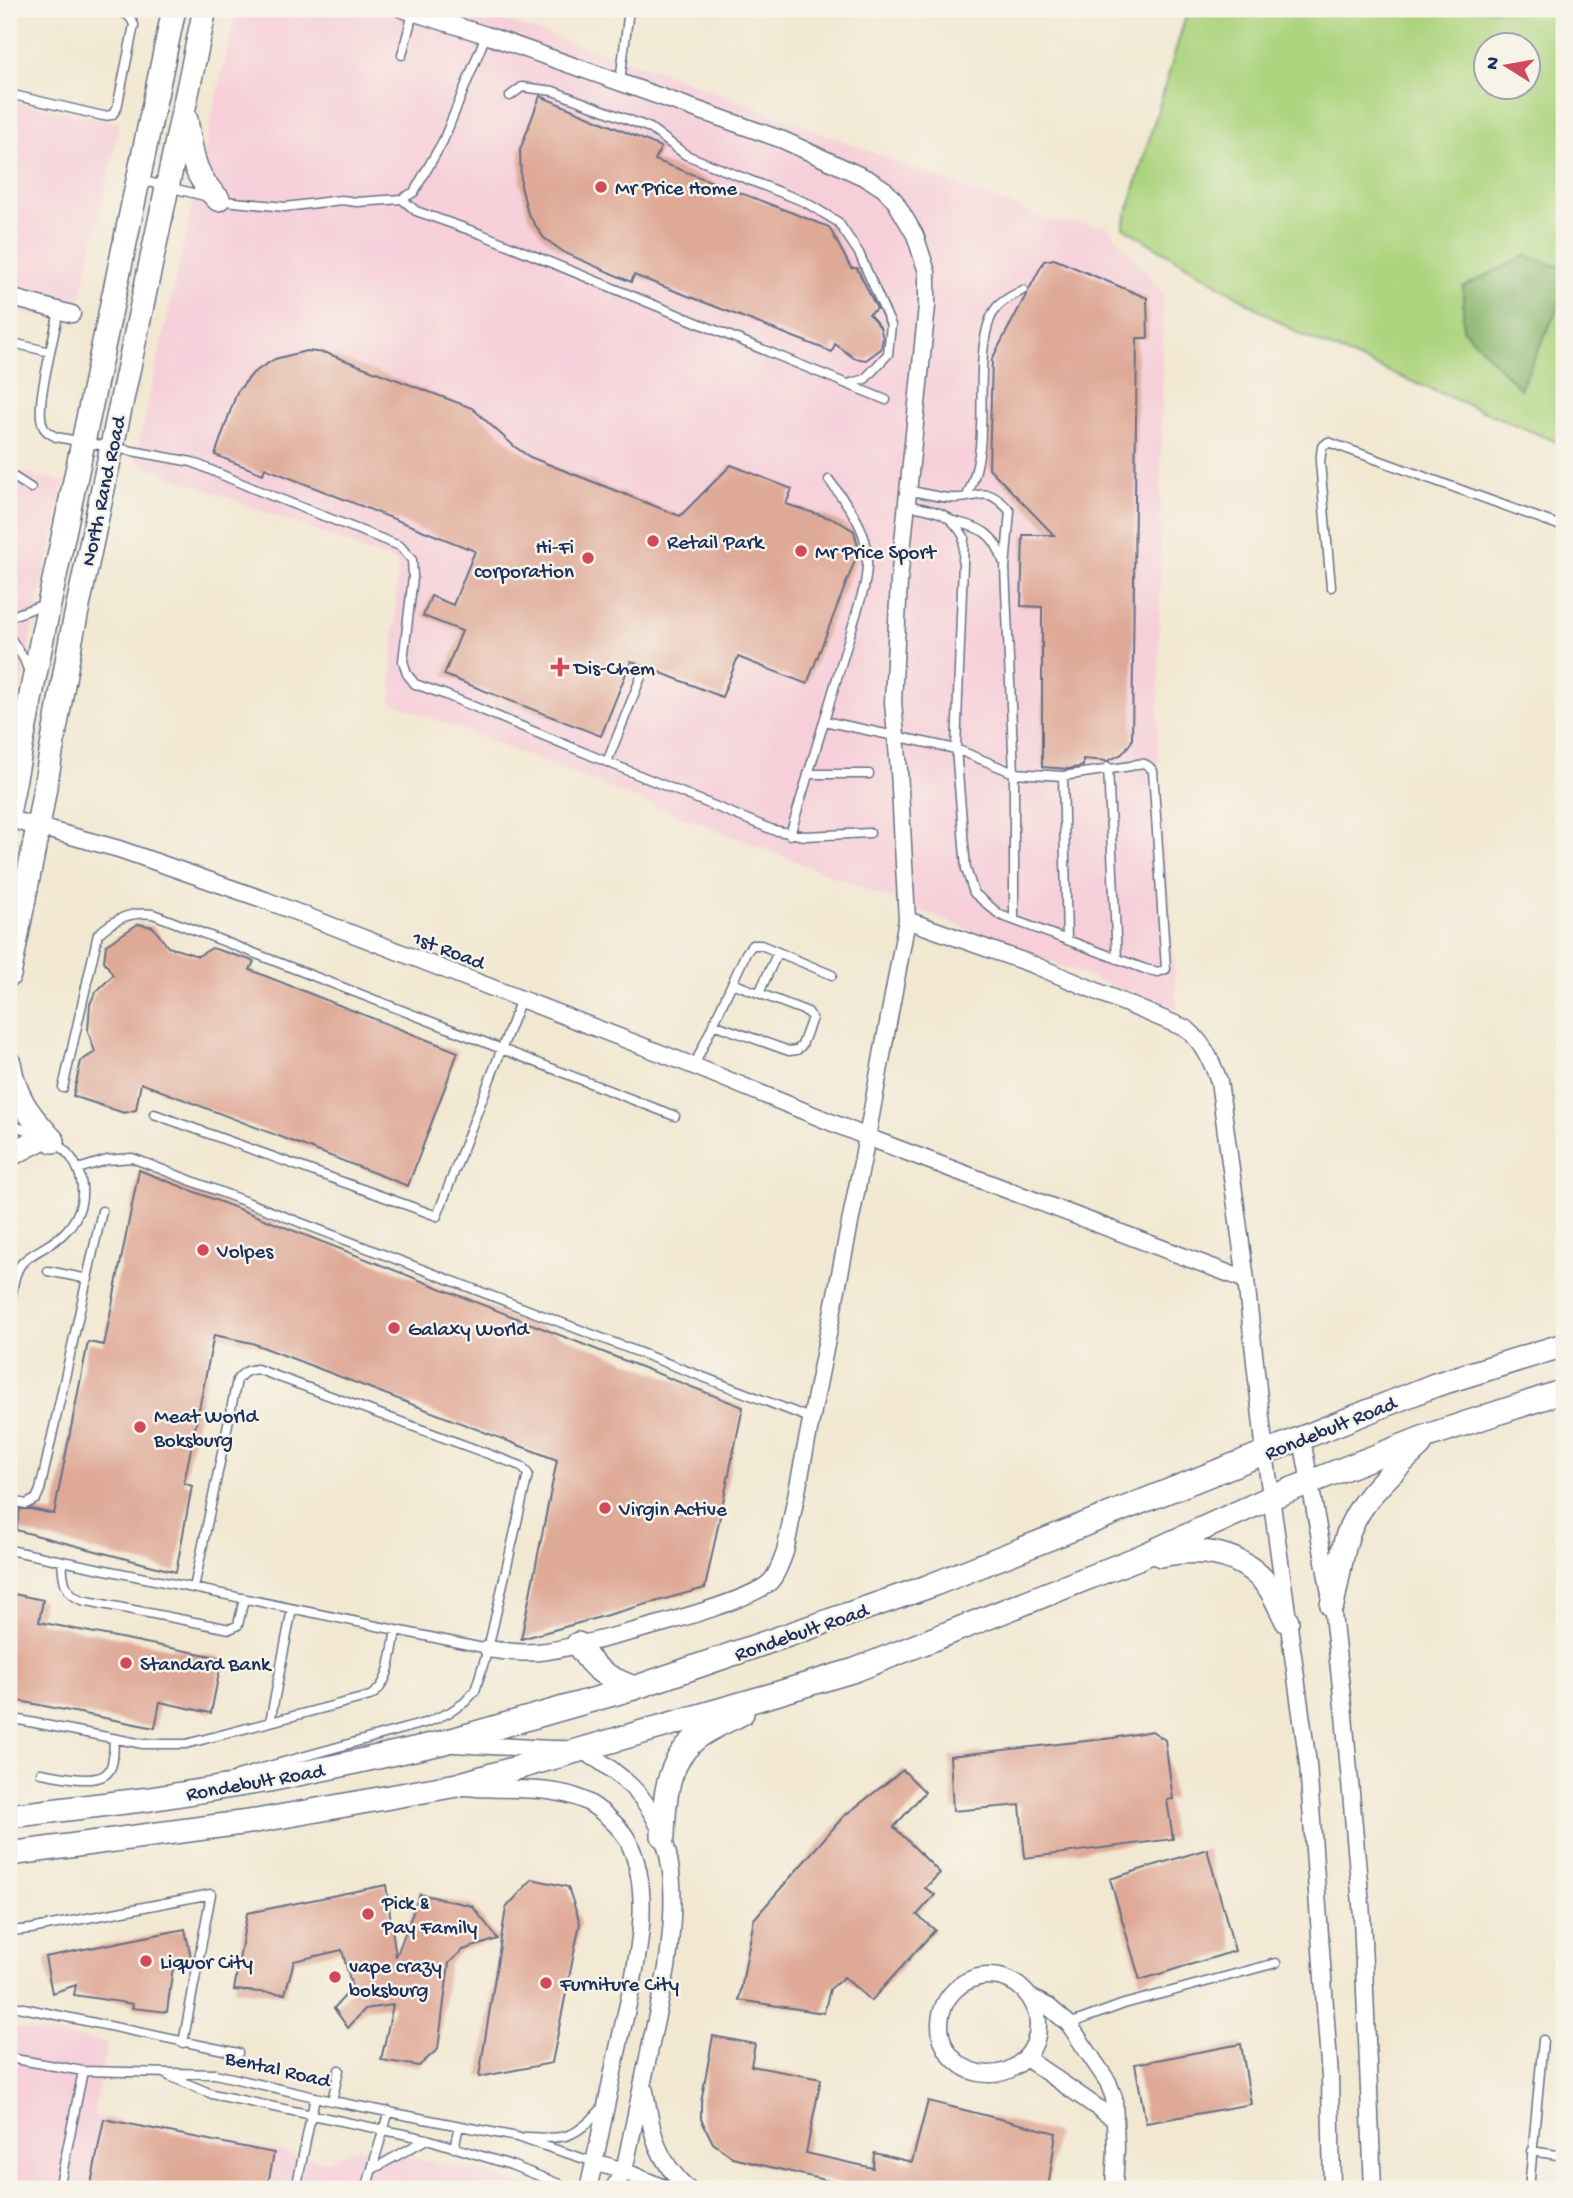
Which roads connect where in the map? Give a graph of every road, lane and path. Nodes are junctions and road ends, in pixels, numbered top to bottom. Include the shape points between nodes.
1 (110, 9) edge
2 (174, 9) edge
3 (205, 9) edge
4 (629, 9) edge
5 (408, 11) edge
6 (486, 35) junction
7 (402, 55) dead end
8 (620, 83) junction
9 (9, 94) edge
10 (510, 96) dead end
11 (184, 106) junction
12 (137, 179) junction
13 (167, 187) junction
14 (218, 199) junction
15 (402, 199) junction
16 (1023, 290) dead end
17 (9, 297) edge
18 (66, 312) joint
19 (9, 342) edge
20 (50, 352) junction
21 (848, 384) junction
22 (886, 400) dead end
23 (85, 441) junction
24 (112, 446) junction
25 (9, 474) edge
26 (829, 480) dead end
27 (31, 488) dead end
28 (967, 496) junction
29 (907, 497) junction
30 (953, 521) junction
31 (1564, 527) edge
32 (1004, 568) junction
33 (1331, 587) dead end
34 (50, 602) junction
35 (9, 617) edge
36 (9, 636) edge
37 (641, 677) dead end
38 (33, 684) junction
39 (824, 721) junction
40 (896, 737) junction
41 (956, 749) junction
42 (607, 762) junction
43 (1108, 767) junction
44 (1014, 773) junction
45 (808, 774) junction
46 (869, 774) dead end
47 (1063, 776) junction
48 (9, 809) edge
49 (9, 819) edge
50 (38, 827) junction
51 (870, 832) dead end
52 (790, 835) junction
53 (907, 920) junction
54 (1014, 920) junction
55 (1067, 939) junction
56 (778, 952) junction
57 (1117, 959) junction
58 (9, 975) edge
59 (832, 975) dead end
60 (732, 983) junction
61 (759, 993) junction
62 (521, 999) junction
63 (713, 1024) junction
64 (500, 1049) junction
65 (9, 1063) edge
66 (694, 1066) junction
67 (63, 1088) dead end
68 (153, 1114) dead end
69 (675, 1116) dead end
70 (9, 1124) edge
71 (867, 1137) junction
72 (49, 1139) junction
73 (9, 1155) edge
74 (78, 1169) junction
75 (102, 1211) dead end
76 (48, 1271) dead end
77 (88, 1279) junction
78 (1246, 1280) junction
79 (9, 1313) edge
80 (1564, 1345) edge
81 (1564, 1391) edge
82 (810, 1418) junction
83 (1430, 1435) junction
84 (1302, 1439) junction
85 (1265, 1452) junction
86 (1311, 1483) junction
87 (1272, 1497) junction
88 (9, 1500) edge
89 (9, 1550) edge
90 (1138, 1558) junction
91 (62, 1561) junction
92 (194, 1588) junction
93 (244, 1599) junction
94 (1332, 1605) junction
95 (292, 1609) junction
96 (1287, 1621) junction
97 (396, 1631) junction
98 (578, 1644) junction
99 (488, 1649) junction
100 (634, 1688) junction
101 (772, 1695) junction
102 (9, 1718) edge
103 (270, 1722) junction
104 (114, 1739) junction
105 (441, 1743) junction
106 (581, 1751) junction
107 (41, 1773) dead end
108 (457, 1785) junction
109 (150, 1799) junction
110 (9, 1816) edge
111 (663, 1836) junction
112 (9, 1854) edge
113 (9, 1931) edge
114 (1276, 1964) dead end
115 (1030, 1997) junction
116 (9, 2005) edge
117 (1069, 2024) junction
118 (1544, 2040) dead end
119 (183, 2043) junction
120 (238, 2053) dead end
121 (9, 2058) edge
122 (1026, 2058) junction
123 (339, 2070) dead end
124 (83, 2071) junction
125 (166, 2075) junction
126 (644, 2081) junction
127 (315, 2097) junction
128 (332, 2101) junction
129 (607, 2103) junction
130 (389, 2110) junction
131 (312, 2114) junction
132 (1114, 2119) junction
133 (459, 2126) junction
134 (385, 2129) junction
135 (517, 2137) junction
136 (427, 2139) junction
137 (454, 2148) junction
138 (1531, 2151) junction
139 (1564, 2157) edge
140 (594, 2162) junction
141 (373, 2169) junction
142 (624, 2171) junction
143 (60, 2189) edge
144 (296, 2189) edge
145 (366, 2189) edge
146 (572, 2189) edge
147 (588, 2189) edge
148 (613, 2189) edge
149 (666, 2189) edge
150 (688, 2189) edge
151 (1114, 2189) edge
152 (1332, 2189) edge
153 (1373, 2189) edge
154 (1528, 2189) edge

1 - 9 lane via 131,17 134,25 112,116
2 - 12 main road, North Rand Road
3 - 11 main road, North Rand Road
4 - 8 lane
5 - 6 street
5 - 7 lane
6 - 8 street
6 - 15 lane via 443,141 414,192
8 - 29 street via 782,139 870,180 895,201 915,235 927,272
10 - 21 lane via 522,87 553,91 650,128 686,155 805,202 838,222 859,253 891,325 888,354 865,379
11 - 13 main road, North Rand Road
11 - 14 main road via 198,174
12 - 13 lane
12 - 23 main road, North Rand Road
13 - 14 lane
13 - 24 main road, North Rand Road
14 - 15 lane via 285,207
15 - 21 lane via 416,211
16 - 28 lane via 996,307 990,321 982,366 976,476
17 - 18 street
18 - 20 lane
19 - 20 lane
20 - 23 lane via 42,425 56,437
21 - 22 lane
23 - 24 lane
23 - 34 main road, North Rand Road
24 - 42 lane via 192,462 400,546 412,568 403,661 415,684
24 - 50 main road, North Rand Road
25 - 27 lane
26 - 39 lane via 858,522 869,564
28 - 29 lane
28 - 32 lane via 994,495 1010,511
29 - 30 lane
29 - 40 street via 896,635
30 - 32 lane via 979,527 990,536
30 - 41 lane via 965,546
31 - 33 lane via 1328,442 1322,447 1320,462
32 - 44 lane
34 - 35 lane
34 - 38 main road, North Rand Road
36 - 38 lane
37 - 42 lane
38 - 48 main road, North Rand Road
39 - 40 lane
39 - 45 lane
40 - 41 lane
40 - 53 street
41 - 44 lane
41 - 54 lane via 966,869 974,893 1000,915
42 - 52 lane
43 - 47 lane
43 - 57 lane
43 - 57 lane via 1141,762 1153,771 1167,965 1158,972
44 - 47 lane
44 - 54 lane
45 - 46 lane
45 - 52 lane
47 - 55 lane
49 - 50 street, 1st Road
50 - 58 main road, North Rand Road
50 - 62 street, 1st Road via 119,849 265,900
51 - 52 lane
53 - 71 street
53 - 78 street via 1034,965 1187,1029 1198,1039 1219,1081
54 - 55 lane
55 - 57 lane
56 - 59 lane
56 - 60 lane via 752,945
56 - 61 lane
60 - 61 lane
60 - 63 lane
61 - 63 lane via 808,1012 812,1018 797,1051
62 - 64 lane
62 - 66 street, 1st Road
63 - 66 lane
64 - 67 lane via 138,912 113,920 98,934
64 - 68 lane via 437,1216
64 - 69 lane
65 - 72 main road via 16,1094
66 - 71 street, 1st Road
70 - 72 lane
71 - 78 street, 1st Road
71 - 82 street
72 - 73 main road
72 - 74 lane via 63,1147
74 - 79 lane via 83,1191 74,1220 64,1234 23,1262
74 - 82 lane via 132,1158
75 - 77 lane
76 - 77 lane
77 - 88 lane via 40,1490 36,1499 26,1504
78 - 85 street
80 - 84 main road, Rondebult Road via 1435,1385
81 - 83 main road, Rondebult Road
82 - 98 street via 785,1552 770,1582 710,1609
83 - 86 main road, Rondebult Road
83 - 94 main road via 1380,1483 1359,1511 1346,1537
84 - 85 main road, Rondebult Road
84 - 86 street
85 - 87 street
85 - 100 main road, Rondebult Road via 927,1587
86 - 87 main road, Rondebult Road
86 - 94 street
87 - 90 main road, Rondebult Road
87 - 96 street
89 - 91 lane
90 - 96 main road via 1202,1550 1236,1560 1268,1587
90 - 101 main road, Rondebult Road via 855,1670
91 - 92 lane
91 - 93 lane via 67,1589 82,1600 230,1629 238,1625
92 - 93 lane
92 - 99 lane via 237,1380 242,1373 257,1369 525,1470 527,1486
93 - 95 lane
94 - 153 street via 1362,1916
95 - 97 lane
95 - 103 lane
96 - 152 street via 1308,1764 1330,2078
97 - 99 lane
97 - 103 lane via 379,1691
98 - 99 street via 516,1654
98 - 100 main road via 589,1663
99 - 109 lane via 475,1690 465,1702 428,1722
100 - 105 main road, Rondebult Road
101 - 106 main road, Rondebult Road
101 - 111 main road via 695,1740 679,1757 664,1802
102 - 104 lane
103 - 104 lane via 186,1744
104 - 107 lane via 109,1772 103,1776 80,1779
105 - 106 street
105 - 109 main road, Rondebult Road via 269,1780
106 - 108 main road, Rondebult Road
106 - 111 street via 639,1793
108 - 112 main road, Rondebult Road via 256,1821
108 - 129 street via 551,1791 583,1800 613,1822 629,1841 638,1870 642,1911 637,1958
109 - 110 main road, Rondebult Road
111 - 126 street via 673,1885 671,1939
113 - 119 lane via 211,1894
114 - 117 lane via 1124,2004
115 - 117 street
115 - 122 street via 1038,2022 1034,2047
115 - 122 street via 1007,1978 976,1977 951,1994 940,2022 947,2051 970,2071 1000,2073
116 - 119 lane
117 - 132 street via 1108,2082
118 - 138 lane
119 - 120 lane
121 - 124 lane
122 - 132 street
123 - 128 lane
124 - 125 lane
124 - 143 lane
125 - 127 lane, Bental Road via 215,2074
125 - 131 lane, Bental Road via 212,2094
126 - 142 street
126 - 150 street via 653,2140 664,2162
127 - 128 lane, Bental Road
127 - 131 lane
128 - 130 lane, Bental Road
129 - 135 lane via 587,2126 572,2134
129 - 140 street
130 - 133 lane, Bental Road
130 - 134 lane
131 - 134 lane, Bental Road
131 - 144 lane
132 - 151 street
133 - 135 lane, Bental Road
133 - 137 lane
134 - 136 lane, Bental Road
134 - 141 lane
135 - 140 lane, Bental Road
136 - 137 lane, Bental Road
136 - 141 lane
137 - 146 lane, Bental Road
138 - 139 lane
138 - 154 lane
140 - 142 street, Bental Road
140 - 147 street
141 - 145 lane
142 - 148 street
142 - 149 street, Bental Road

